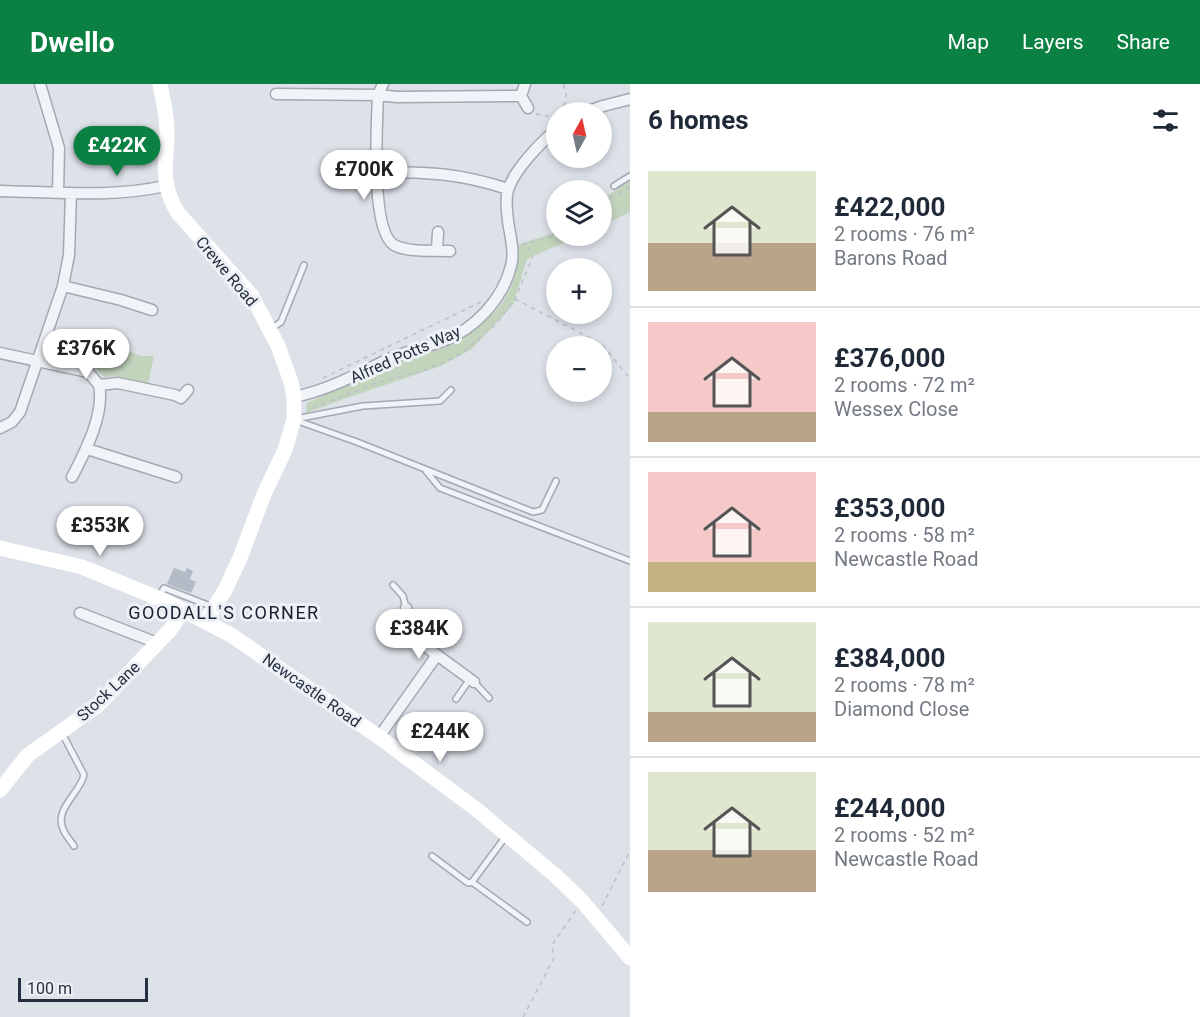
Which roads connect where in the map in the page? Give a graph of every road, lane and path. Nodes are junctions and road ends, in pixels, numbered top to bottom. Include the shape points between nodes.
1 (40, 84) edge
2 (160, 84) edge
3 (383, 84) edge
4 (525, 84) edge
5 (563, 84) edge
6 (276, 94) dead end
7 (378, 95) junction
8 (521, 96) junction
9 (630, 99) edge
10 (566, 102) edge
11 (612, 103) edge
12 (528, 108) joint
13 (546, 116) edge
14 (546, 140) edge
15 (377, 172) junction
16 (630, 176) edge
17 (165, 186) junction
18 (614, 186) dead end
19 (630, 187) edge
20 (508, 189) junction
21 (0, 191) edge
22 (58, 192) junction
23 (71, 192) junction
24 (612, 197) edge
25 (438, 232) dead end
26 (546, 236) edge
27 (527, 244) junction
28 (512, 246) junction
29 (437, 250) junction
30 (450, 251) dead end
31 (304, 265) dead end
32 (63, 286) junction
33 (498, 296) junction
34 (515, 299) junction
35 (152, 310) dead end
36 (270, 330) junction
37 (0, 353) edge
38 (38, 360) junction
39 (630, 379) edge
40 (318, 380) dead end
41 (99, 385) junction
42 (188, 390) dead end
43 (452, 390) dead end
44 (294, 409) junction
45 (0, 428) edge
46 (87, 449) junction
47 (425, 469) junction
48 (72, 477) dead end
49 (176, 477) dead end
50 (556, 481) dead end
51 (0, 548) edge
52 (630, 561) edge
53 (393, 585) dead end
54 (159, 599) junction
55 (406, 608) joint
56 (184, 610) junction
57 (80, 613) dead end
58 (210, 614) junction
59 (409, 620) junction
60 (396, 624) dead end
61 (157, 644) junction
62 (437, 655) junction
63 (472, 680) junction
64 (489, 698) dead end
65 (456, 699) dead end
66 (61, 732) junction
67 (379, 737) junction
68 (0, 790) edge
69 (507, 835) junction
70 (74, 846) dead end
71 (630, 851) edge
72 (432, 856) dead end
73 (472, 882) junction
74 (582, 901) junction
75 (596, 917) junction
76 (527, 922) dead end
77 (630, 958) edge
78 (523, 1017) edge

1 - 22 street via 59,148
2 - 17 main road, Crewe Road via 166,117
3 - 7 street
4 - 8 street
5 - 10 path
6 - 7 street
7 - 8 street
7 - 15 street
8 - 12 street
9 - 11 street
12 - 13 path
14 - 20 street via 526,160
15 - 20 street via 446,173
15 - 29 street via 381,217 392,243
16 - 18 lane
17 - 23 street
17 - 36 main road, Crewe Road via 178,213 252,296
19 - 24 path
20 - 28 street, Alfred Potts Way via 506,205
21 - 22 street
22 - 23 street
23 - 32 street via 69,255
25 - 29 street
26 - 27 path
27 - 28 path
27 - 34 path via 533,256
28 - 33 street, Alfred Potts Way via 507,281
29 - 30 street
31 - 36 lane via 280,322
32 - 35 street
32 - 38 street
33 - 40 path
33 - 44 street, Alfred Potts Way via 472,324 445,340 394,357
34 - 39 path via 602,344
34 - 44 path via 496,324 461,354 308,410
36 - 44 main road, Crewe Road via 283,360
37 - 38 street
38 - 41 street via 88,372
38 - 45 street via 20,412
41 - 42 street via 118,383 182,398
41 - 46 street via 101,400
43 - 44 lane via 440,401
44 - 47 lane
44 - 58 main road via 285,450 240,558
46 - 48 street
46 - 49 street
47 - 50 lane via 533,512 542,510
47 - 52 lane via 440,488
51 - 54 main road, Newcastle Road via 82,567
53 - 55 lane via 403,596
54 - 56 main road, Newcastle Road
54 - 58 lane via 164,588
55 - 59 street
56 - 58 main road, Newcastle Road
56 - 61 main road, Stock Lane
57 - 61 street
58 - 67 main road, Newcastle Road
59 - 60 street
59 - 62 street via 422,644
61 - 66 main road, Stock Lane via 96,706
62 - 63 street
62 - 67 street
63 - 64 lane
63 - 65 lane
66 - 68 main road, Stock Lane via 28,755
66 - 70 lane via 84,775 62,817 62,828
67 - 69 main road, Newcastle Road
69 - 73 lane
69 - 74 main road, Newcastle Road
71 - 75 path
72 - 73 lane via 468,883
73 - 76 lane
74 - 75 main road, Newcastle Road
74 - 78 path via 552,945 554,958
75 - 77 main road, Newcastle Road

